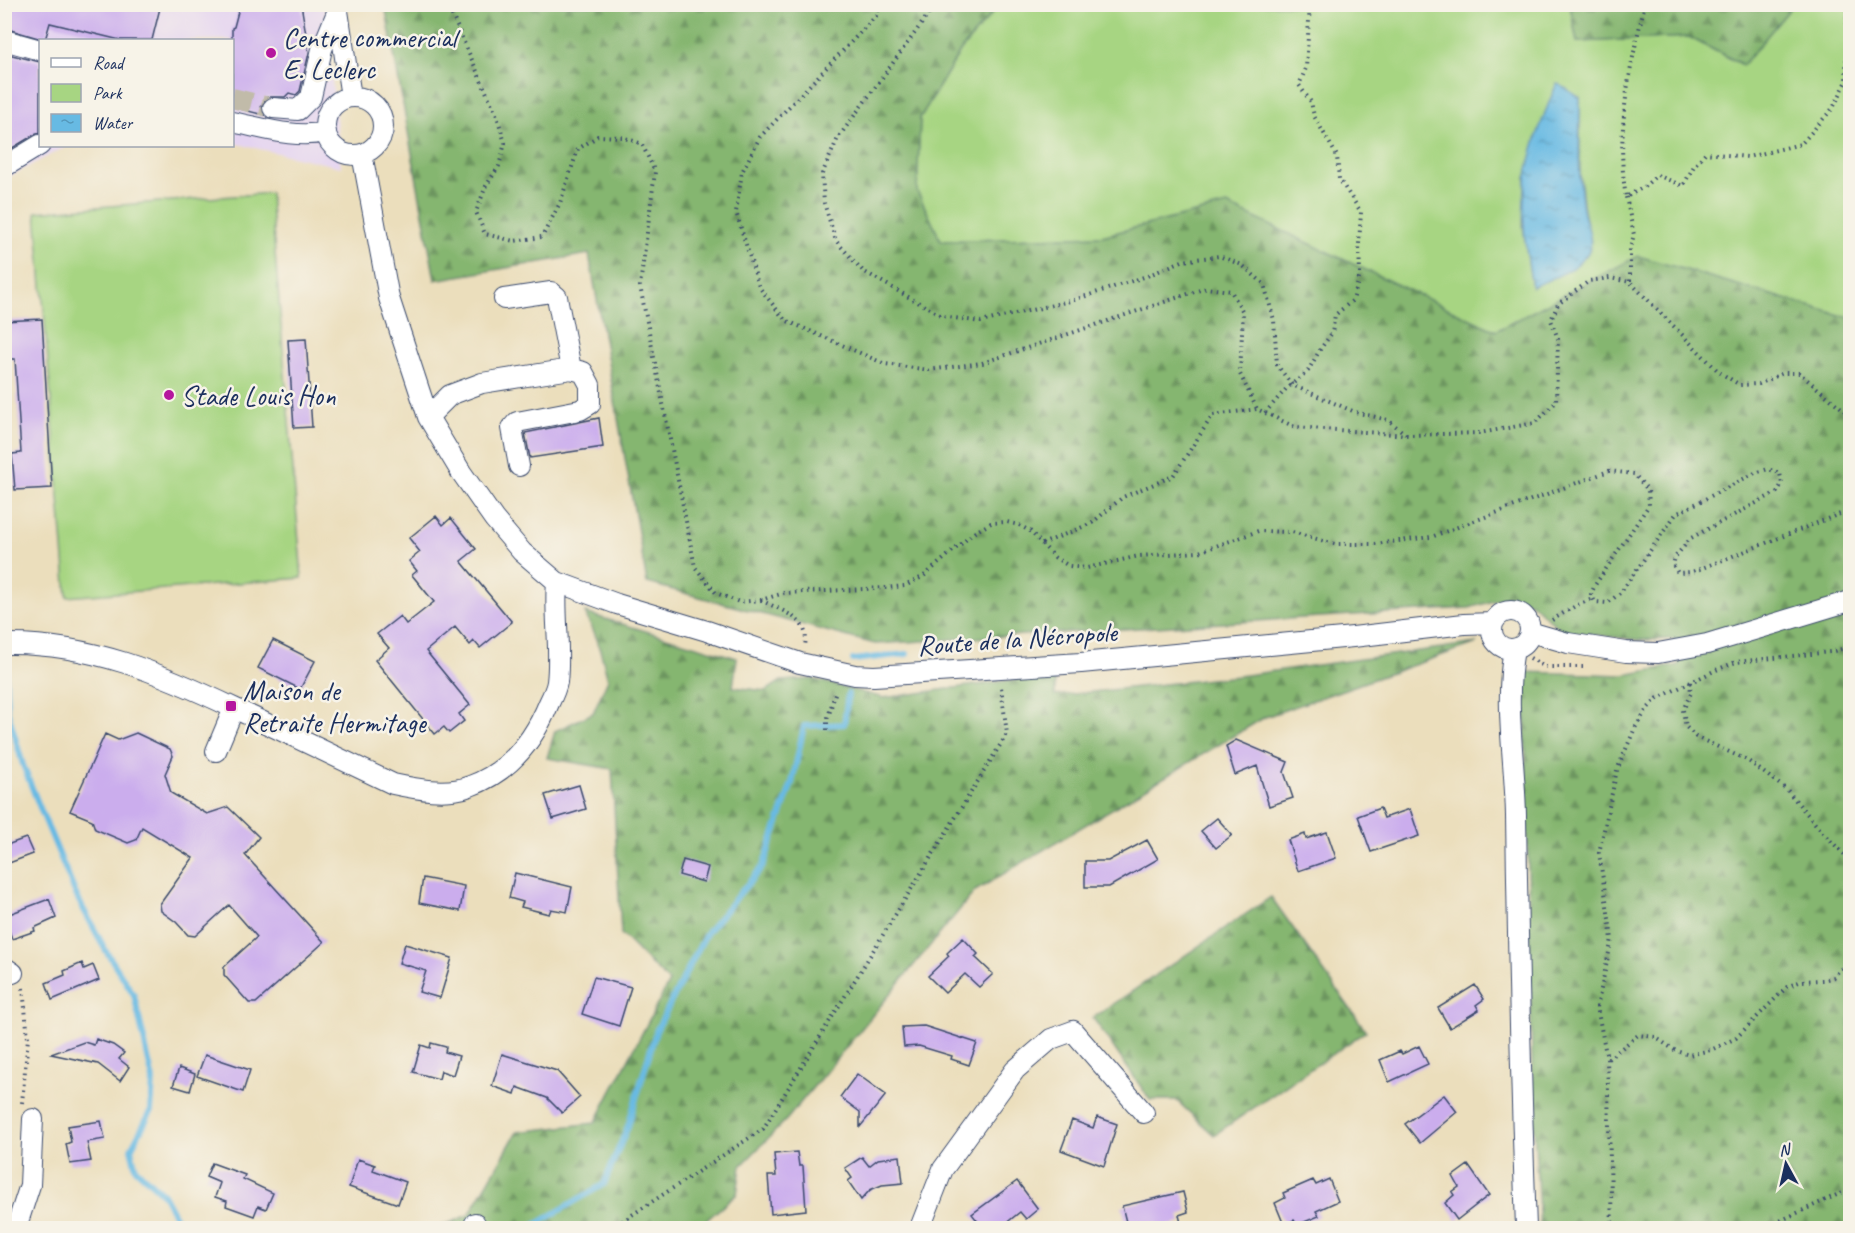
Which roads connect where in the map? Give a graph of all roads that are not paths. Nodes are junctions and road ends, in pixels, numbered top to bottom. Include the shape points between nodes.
1 (337, 7) edge
2 (4, 40) edge
3 (39, 50) edge
4 (351, 97) junction
5 (273, 108) tunnel mouth
6 (234, 122) edge
7 (39, 132) edge
8 (326, 132) junction
9 (39, 146) edge
10 (4, 152) edge
11 (362, 154) junction
12 (4, 167) edge
13 (504, 299) dead end
14 (571, 369) junction
15 (428, 417) junction
16 (519, 466) dead end
17 (557, 582) junction
18 (1851, 601) edge
19 (1493, 623) junction
20 (1536, 633) junction
21 (4, 644) edge
22 (1514, 649) junction
23 (234, 708) junction
24 (216, 751) dead end
25 (1144, 1113) dead end
26 (33, 1119) road end
27 (16, 1228) edge
28 (920, 1228) edge
29 (1526, 1228) edge

1 - 4 street
1 - 5 street via 311,97 298,110
2 - 3 street
4 - 8 street via 330,109
4 - 11 street via 369,100 382,115 384,125 378,144
6 - 8 street via 283,133
7 - 10 street
8 - 11 street via 329,141 343,153
9 - 12 street
11 - 15 street via 389,298
13 - 14 street via 551,292 557,297
14 - 15 street via 482,383 450,395
14 - 16 street via 583,372 590,385 590,404 580,410 517,422 512,428
15 - 17 street via 494,519 522,552
17 - 19 street, Route de la Nécropole via 800,663 855,675 902,676 1092,662
17 - 23 street via 557,685 541,723 527,745 501,770 468,787 429,791 393,784
18 - 20 street via 1707,644 1658,653 1568,643
19 - 20 street via 1502,613 1516,611
19 - 22 street via 1493,636 1501,646
20 - 22 street
21 - 23 street via 27,643 103,655 182,683
22 - 29 street via 1508,705 1515,773
23 - 24 street
25 - 28 street via 1073,1030 1051,1039 1015,1070 943,1169
26 - 27 street via 30,1185

